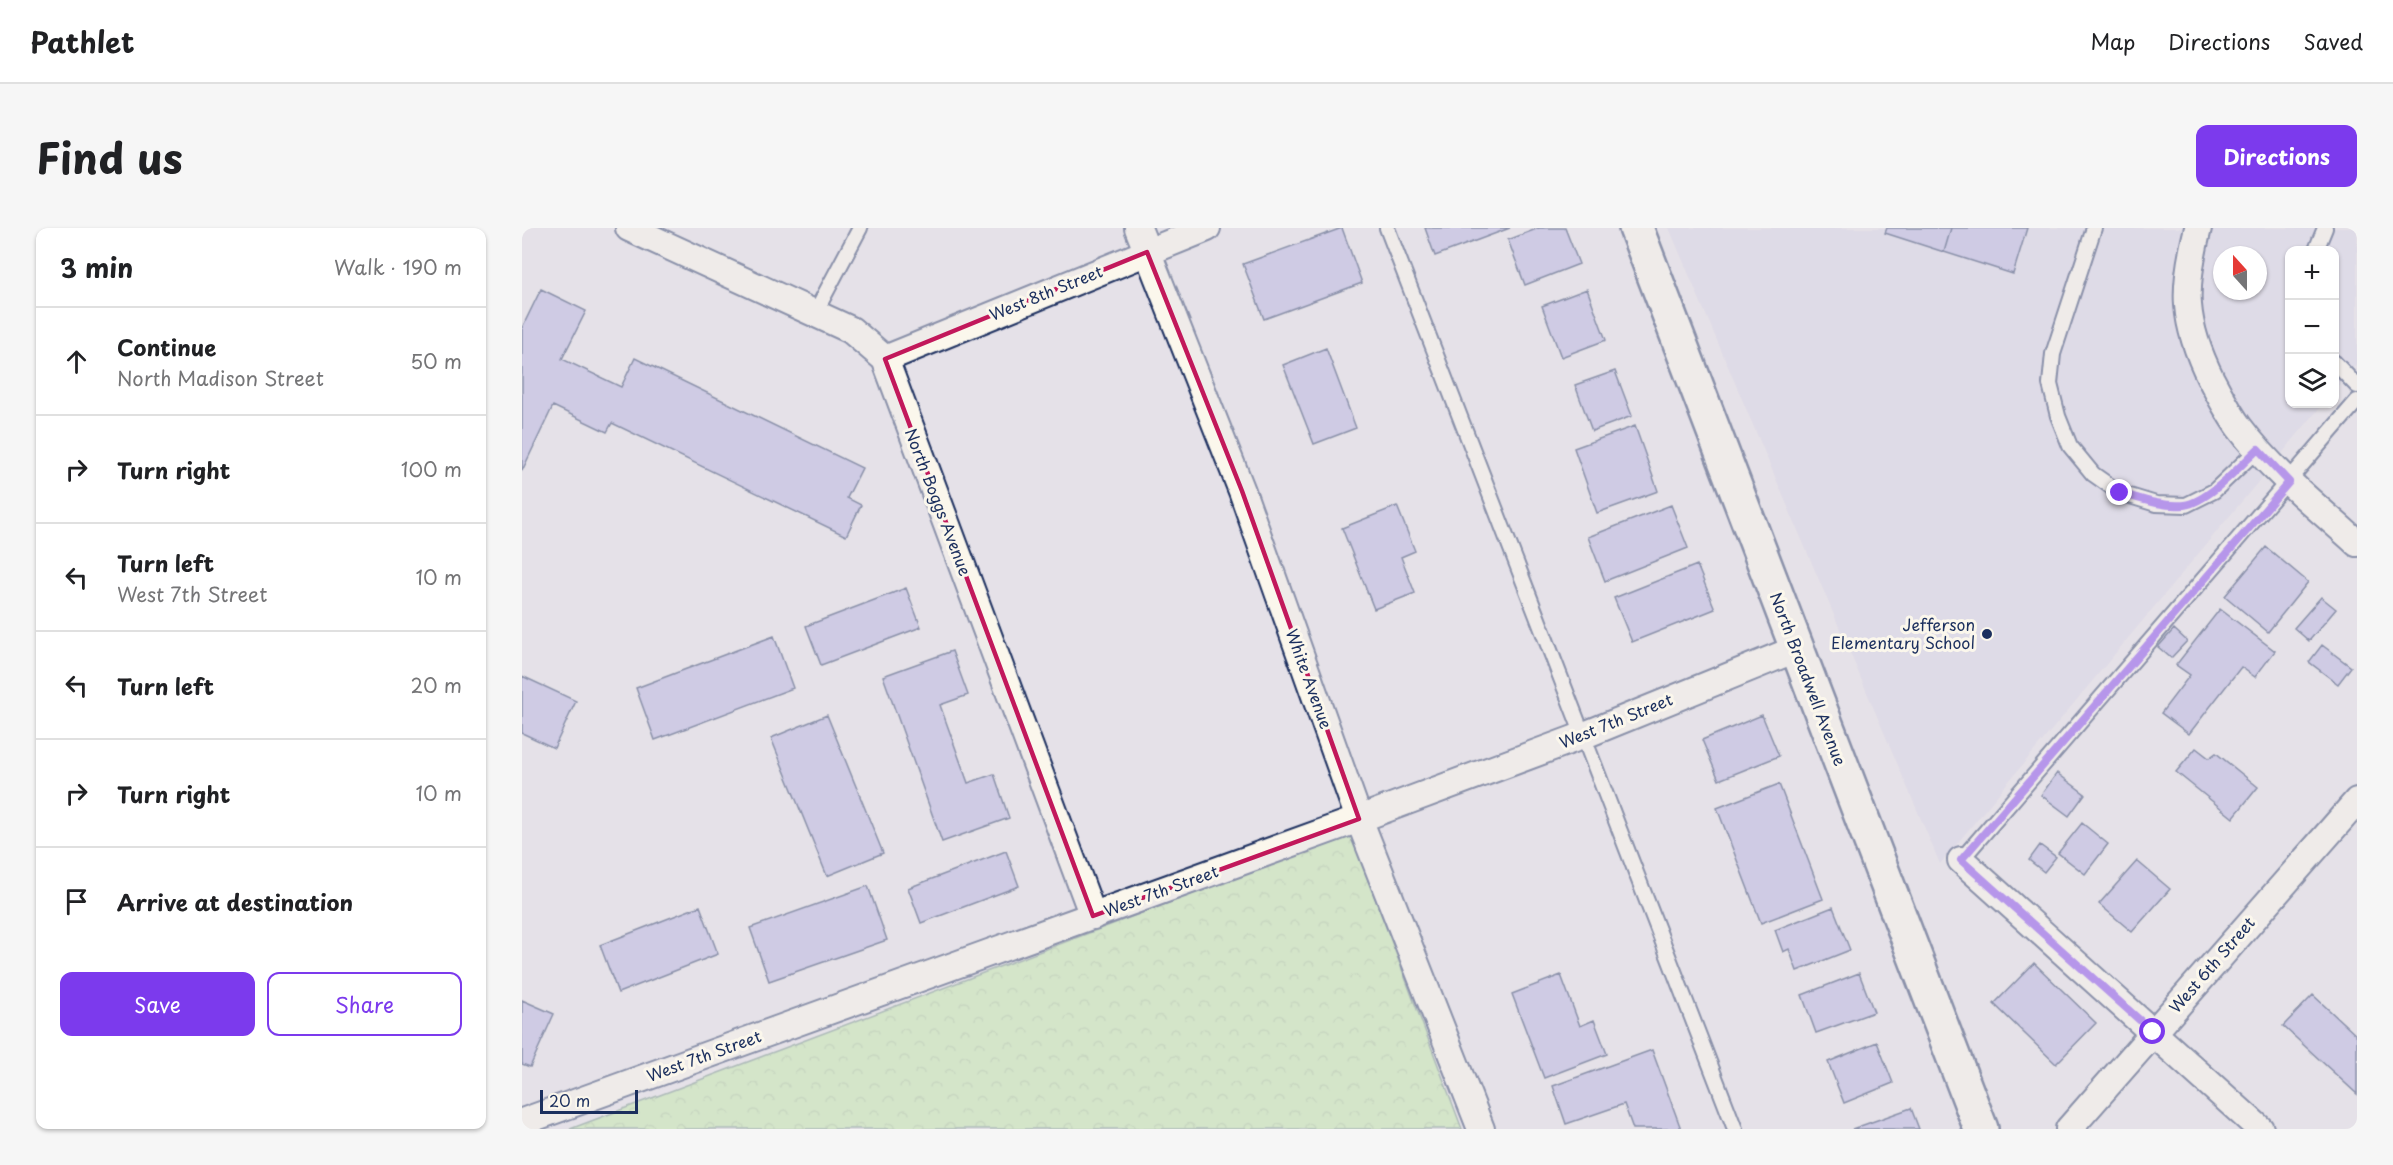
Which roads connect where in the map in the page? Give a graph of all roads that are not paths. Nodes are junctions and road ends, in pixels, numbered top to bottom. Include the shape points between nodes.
1 (629, 228) edge
2 (860, 228) edge
3 (1138, 228) edge
4 (1207, 228) edge
5 (1387, 228) edge
6 (1636, 228) edge
7 (2094, 228) edge
8 (2198, 228) edge
9 (2325, 228) edge
10 (2318, 246) edge
11 (1147, 252) junction
12 (815, 314) junction
13 (885, 359) junction
14 (2339, 367) edge
15 (2357, 386) edge
16 (2357, 401) edge
17 (2258, 449) junction
18 (2289, 482) junction
19 (2357, 543) edge
20 (1796, 649) junction
21 (1582, 735) junction
22 (2357, 801) edge
23 (1359, 819) junction
24 (1961, 860) joint
25 (1093, 916) junction
26 (2153, 1032) junction
27 (522, 1122) edge
28 (1481, 1129) edge
29 (1735, 1129) edge
30 (1981, 1129) edge
31 (2069, 1129) edge
32 (2260, 1129) edge

1 - 12 street, North Boggs Avenue
2 - 12 lane
3 - 11 street, White Avenue
4 - 11 street, West 8th Street
5 - 21 lane
6 - 20 main road, North Broadwell Avenue
7 - 17 lane via 2052,354 2050,384 2070,446 2093,474 2120,493 2156,504 2186,505 2214,491
8 - 17 street via 2188,286 2191,326 2204,365 2226,407
9 - 10 lane
11 - 13 street, West 8th Street
11 - 23 street, White Avenue via 1242,491
12 - 13 street, North Boggs Avenue via 851,330
13 - 25 street, North Boggs Avenue
14 - 15 lane
16 - 18 lane
17 - 18 street
18 - 19 street
18 - 24 lane
20 - 21 street, West 7th Street
20 - 30 main road, North Broadwell Avenue
21 - 23 street, West 7th Street
21 - 29 lane
22 - 26 street, West 6th Street
23 - 25 street, West 7th Street
23 - 28 street, White Avenue
24 - 26 street
25 - 27 street, West 7th Street
26 - 31 street, West 6th Street
26 - 32 street

